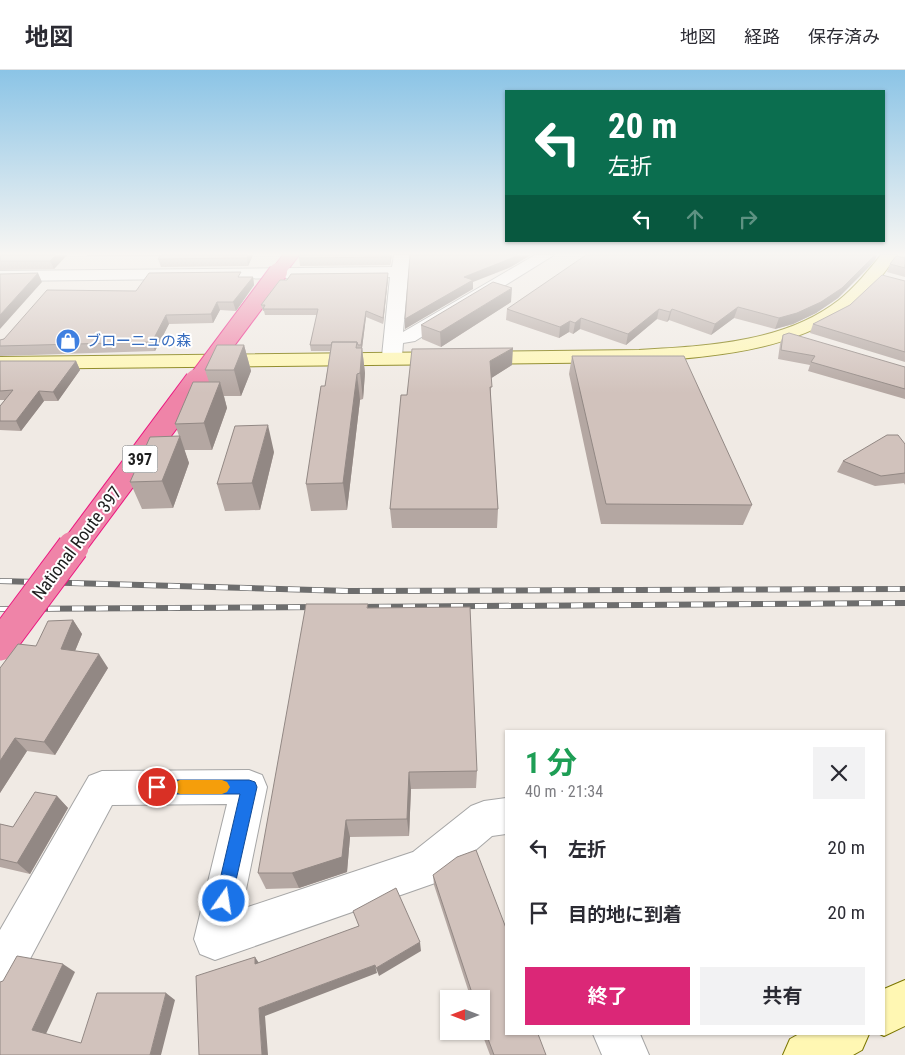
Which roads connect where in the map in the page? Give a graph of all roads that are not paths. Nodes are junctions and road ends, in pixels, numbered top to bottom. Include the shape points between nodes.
1 (257, 301) edge
2 (398, 301) edge
3 (469, 301) edge
4 (848, 301) edge
5 (784, 333) junction
6 (394, 339) junction
7 (812, 342) edge
8 (392, 359) junction
9 (0, 363) edge
10 (0, 645) edge
11 (505, 816) edge
12 (0, 972) edge
13 (905, 1002) edge
14 (885, 1012) edge
15 (616, 1035) edge
16 (844, 1035) edge
17 (626, 1055) edge
18 (806, 1055) edge

1 - 10 highway, National Route 397 / 397, bridge
2 - 6 street
3 - 6 street via 408,337
4 - 5 street via 816,321
5 - 7 street
5 - 8 street via 710,350 667,354
6 - 8 street
8 - 9 street
11 - 12 street via 484,819 424,868 215,939 249,787 102,788
13 - 14 street
15 - 17 street
16 - 18 street

